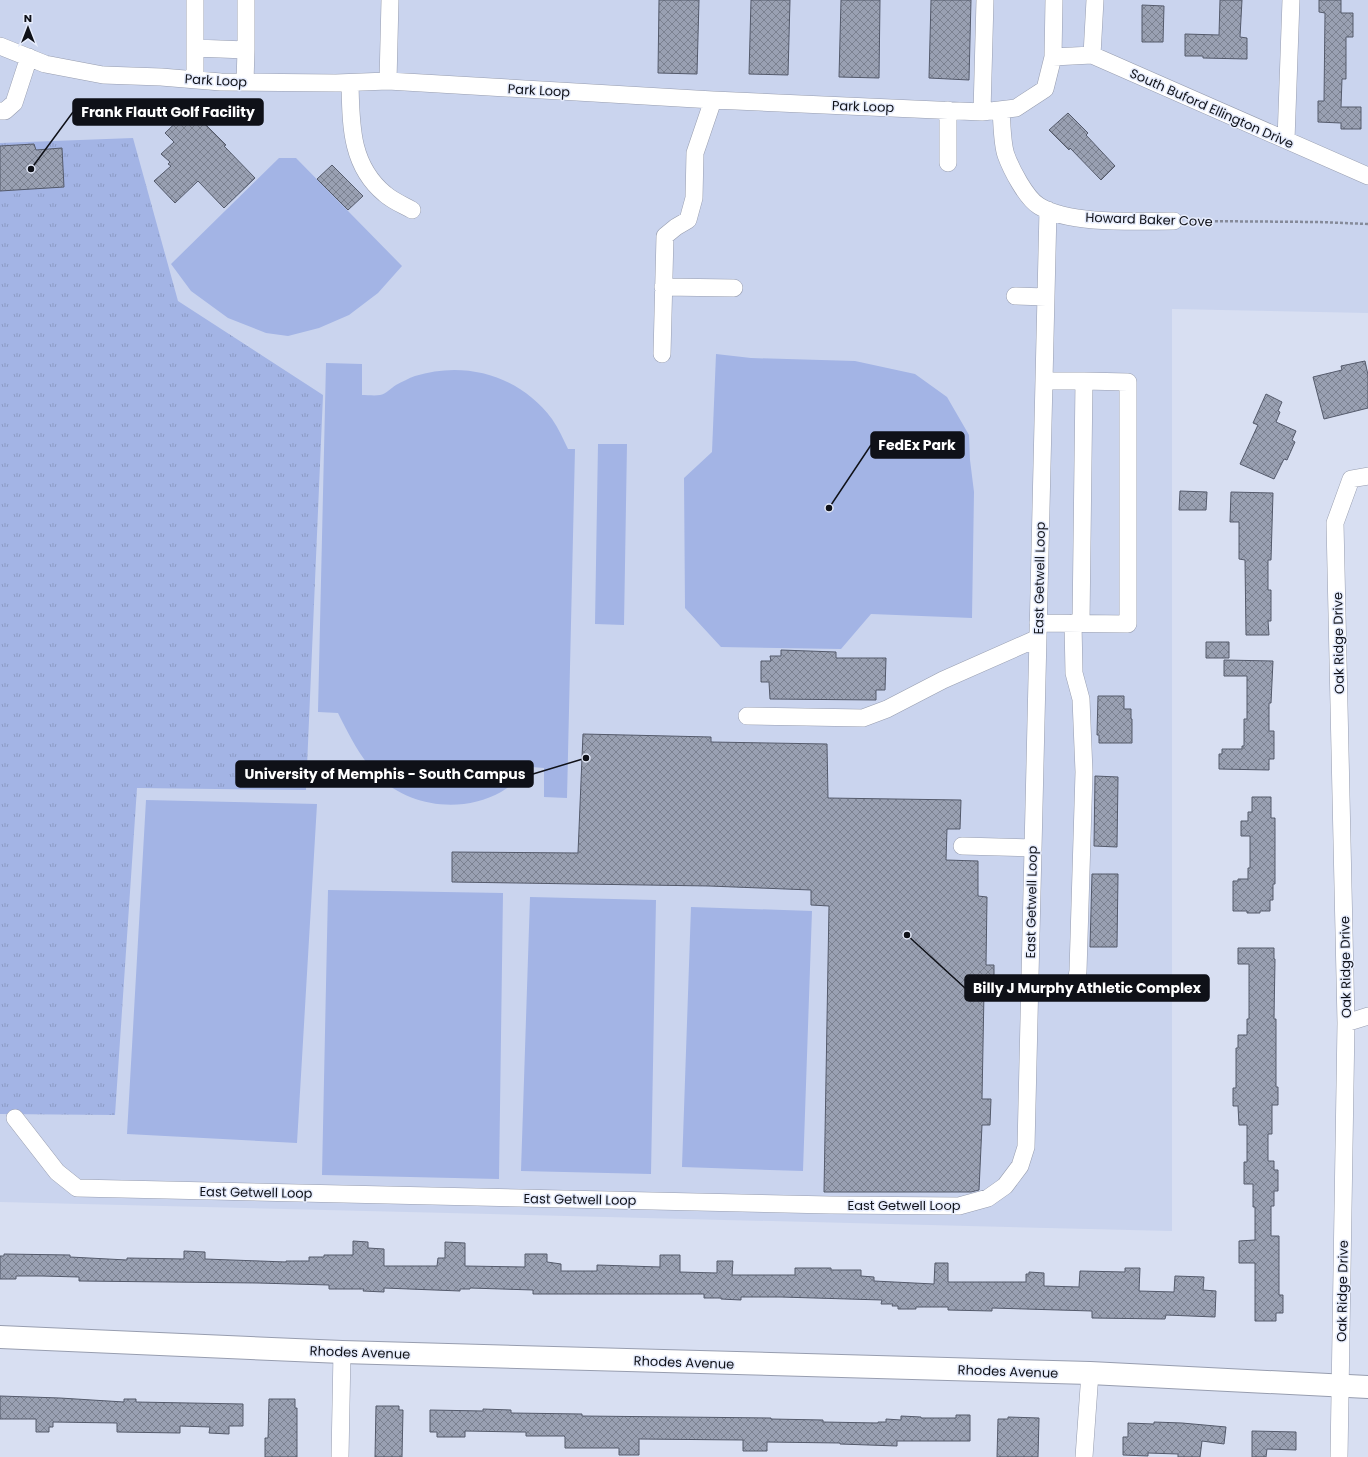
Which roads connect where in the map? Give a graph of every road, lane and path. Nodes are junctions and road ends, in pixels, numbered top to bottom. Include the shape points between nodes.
1 (195, 0) edge
2 (246, 0) edge
3 (390, 0) edge
4 (985, 0) edge
5 (1054, 0) edge
6 (1095, 0) edge
7 (1291, 0) edge
8 (0, 46) edge
9 (195, 48) junction
10 (246, 50) junction
11 (1092, 55) junction
12 (29, 57) junction
13 (1053, 57) junction
14 (195, 80) junction
15 (245, 82) junction
16 (350, 82) junction
17 (388, 82) junction
18 (713, 100) junction
19 (948, 110) junction
20 (1001, 110) junction
21 (0, 111) edge
22 (982, 112) junction
23 (1286, 140) junction
24 (948, 163) dead end
25 (1368, 176) edge
26 (412, 210) dead end
27 (1048, 210) junction
28 (1174, 221) joint
29 (1368, 224) edge
30 (663, 287) junction
31 (734, 288) dead end
32 (1015, 296) dead end
33 (1046, 297) junction
34 (662, 354) dead end
35 (1044, 381) junction
36 (1084, 381) junction
37 (1368, 476) edge
38 (1077, 623) junction
39 (1038, 631) junction
40 (747, 716) dead end
41 (962, 846) dead end
42 (1033, 848) junction
43 (1029, 990) junction
44 (1368, 1016) edge
45 (1346, 1023) junction
46 (16, 1118) dead end
47 (0, 1337) edge
48 (342, 1352) junction
49 (1090, 1373) junction
50 (1340, 1386) junction
51 (1368, 1387) edge
52 (340, 1457) edge
53 (1084, 1457) edge
54 (1339, 1457) edge

1 - 9 street
2 - 10 street
3 - 17 street
4 - 22 street
5 - 13 street, Park Loop
6 - 11 street
7 - 23 street
8 - 12 street, Park Loop
9 - 10 street
9 - 14 street
10 - 15 street
11 - 13 street, South Buford Ellington Drive
11 - 23 street, South Buford Ellington Drive
12 - 14 street, Park Loop via 45,64 102,75
12 - 21 street via 14,103 6,111
13 - 20 street, Park Loop via 1045,89 1016,108
14 - 15 street, Park Loop
15 - 16 street, Park Loop
16 - 17 street, Park Loop
16 - 26 street via 352,129 358,160 385,194
17 - 18 street, Park Loop
18 - 19 street, Park Loop
18 - 30 street via 695,153 694,198 688,220 665,236
19 - 22 street, Park Loop
19 - 24 street
20 - 22 street, Park Loop
20 - 27 street, Howard Baker Cove via 1006,154 1020,186 1038,206
23 - 25 street, South Buford Ellington Drive
27 - 28 street, Howard Baker Cove via 1102,221
27 - 33 street, East Getwell Loop
28 - 29 path, Howard Baker Cove
30 - 31 street
30 - 34 street
32 - 33 street
33 - 35 street, East Getwell Loop
35 - 36 street
35 - 39 street, East Getwell Loop
36 - 38 street
36 - 38 street via 1128,382 1128,624
37 - 45 street, Oak Ridge Drive via 1351,479 1335,523
38 - 39 street
38 - 43 street via 1074,673 1081,699 1084,772 1078,971 1076,983 1069,990
39 - 40 street via 886,709 863,718
39 - 42 street, East Getwell Loop
41 - 42 street
42 - 43 street, East Getwell Loop
43 - 46 street, East Getwell Loop via 1026,1146 1020,1166 1005,1186 988,1198 959,1206 77,1188 57,1172
44 - 45 street
45 - 50 street, Oak Ridge Drive
47 - 48 main road, Rhodes Avenue
48 - 49 main road, Rhodes Avenue
48 - 52 street
49 - 50 main road, Rhodes Avenue
49 - 53 street
50 - 51 main road, Rhodes Avenue
50 - 54 street, Oak Ridge Drive

